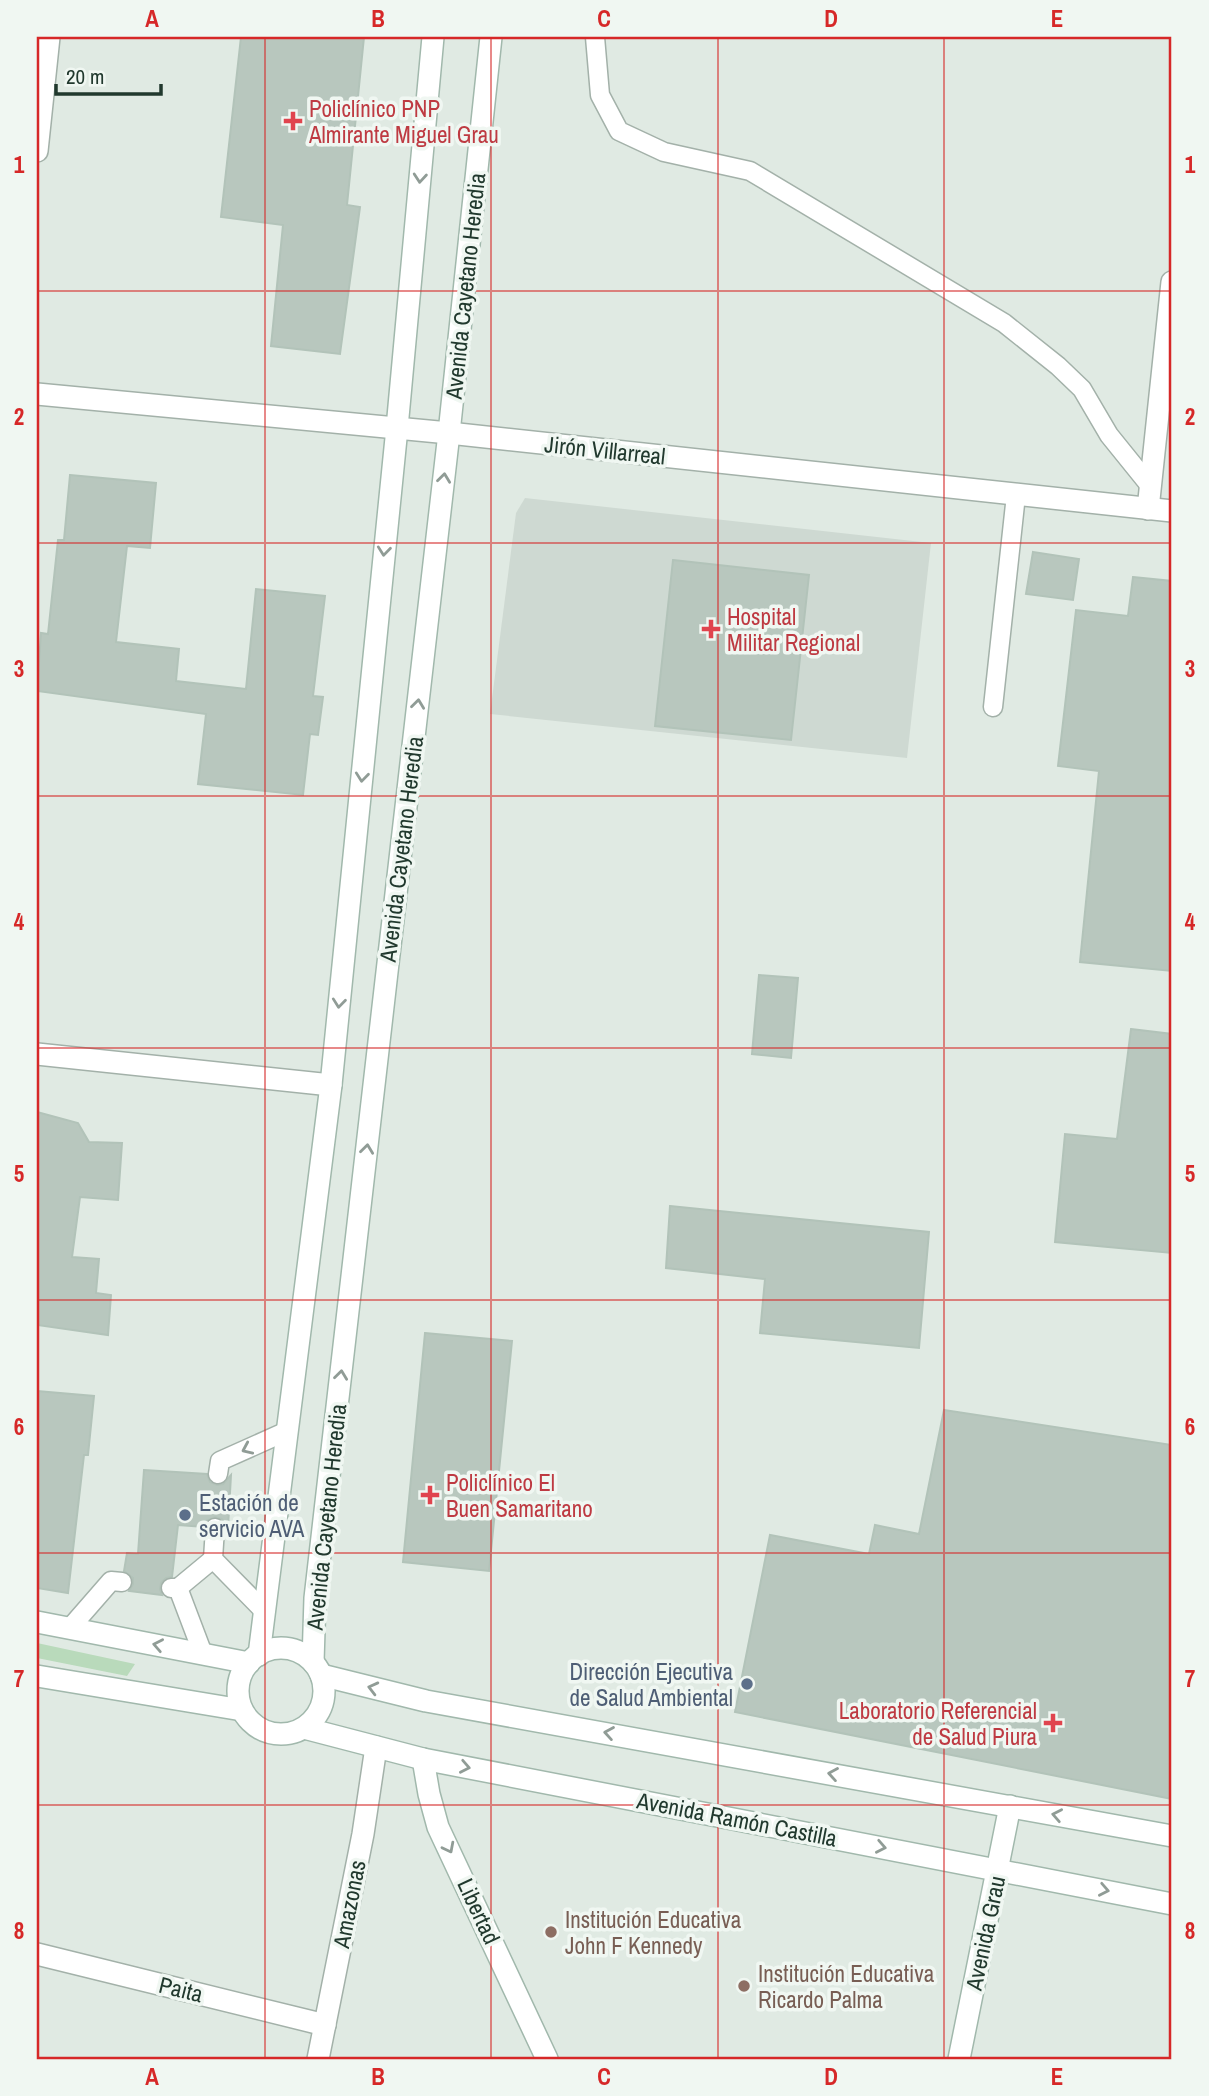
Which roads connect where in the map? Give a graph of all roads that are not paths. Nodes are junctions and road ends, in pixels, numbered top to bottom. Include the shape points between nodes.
1 (49, 37) edge
2 (433, 37) edge
3 (491, 37) edge
4 (596, 37) edge
5 (37, 151) edge
6 (1172, 282) edge
7 (37, 394) edge
8 (397, 428) junction
9 (449, 433) junction
10 (1151, 487) junction
11 (1016, 495) junction
12 (1148, 509) junction
13 (1172, 511) edge
14 (993, 707) dead end
15 (37, 1054) edge
16 (331, 1085) junction
17 (287, 1431) junction
18 (218, 1474) dead end
19 (215, 1528) dead end
20 (213, 1559) junction
21 (122, 1582) dead end
22 (265, 1612) junction
23 (37, 1622) edge
24 (69, 1628) junction
25 (203, 1654) junction
26 (254, 1659) junction
27 (317, 1668) junction
28 (37, 1676) edge
29 (242, 1710) junction
30 (304, 1728) junction
31 (376, 1748) junction
32 (423, 1759) junction
33 (1010, 1806) junction
34 (1172, 1836) edge
35 (998, 1869) junction
36 (1172, 1904) edge
37 (37, 1954) edge
38 (325, 2025) junction
39 (317, 2059) edge
40 (547, 2059) edge
41 (959, 2059) edge

1 - 5 main road
2 -> 8 main road, Avenida Cayetano Heredia
3 - 9 main road, Avenida Cayetano Heredia
4 - 10 lane via 600,95 620,131 664,152 750,171 1004,323 1083,389 1109,435
6 - 10 main road
7 - 8 main road, Jirón Villarreal
8 - 9 main road, Jirón Villarreal
8 -> 16 main road, Avenida Cayetano Heredia
9 - 11 main road, Jirón Villarreal
27 -> 9 main road, Avenida Cayetano Heredia via 315,1598
10 - 12 main road
11 - 12 main road, Jirón Villarreal
11 - 14 lane
12 - 13 main road, Jirón Villarreal
15 - 16 main road
16 - 17 main road, Avenida Cayetano Heredia
17 -> 18 lane via 220,1461
17 - 22 main road, Avenida Cayetano Heredia
19 - 20 lane
20 - 22 lane
20 - 25 lane via 174,1588
21 - 24 lane via 111,1581
22 - 26 main road, Avenida Cayetano Heredia
23 - 24 main road
25 -> 24 main road
25 - 26 main road
26 - 27 main road via 282,1648 304,1655
26 - 29 main road via 242,1673 238,1698
27 - 30 main road via 323,1698 320,1710
33 -> 27 main road via 426,1701
28 - 29 main road
29 - 30 main road via 248,1720 269,1732
30 - 31 main road, Avenida Ramón Castilla
31 - 32 main road, Avenida Ramón Castilla
31 - 38 main road, Amazonas
32 -> 35 main road, Avenida Ramón Castilla
32 -> 40 main road, Libertad via 438,1827
34 -> 33 main road
33 - 35 main road, Avenida Grau
35 -> 36 main road, Avenida Ramón Castilla
35 - 41 main road, Avenida Grau
37 - 38 main road, Paita
38 - 39 main road, Amazonas

